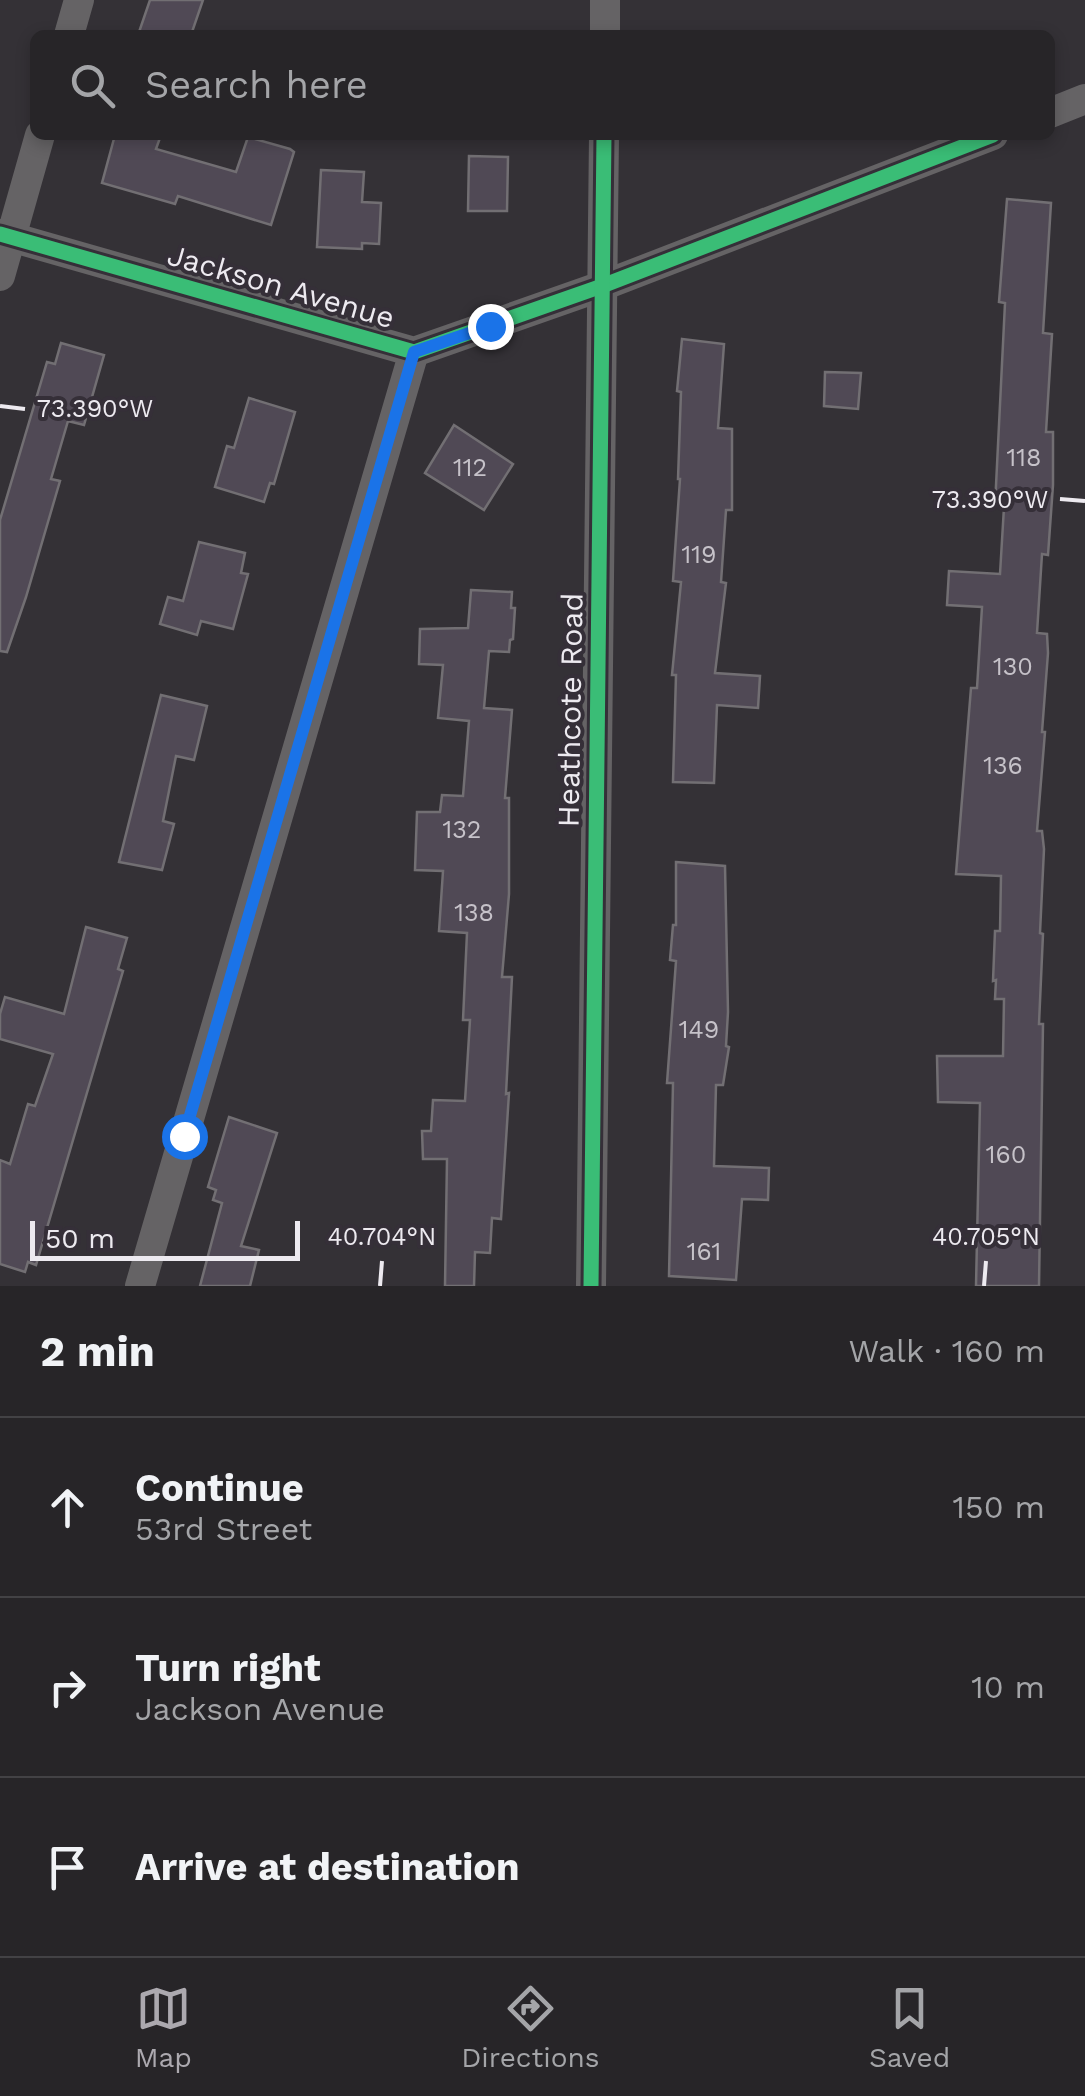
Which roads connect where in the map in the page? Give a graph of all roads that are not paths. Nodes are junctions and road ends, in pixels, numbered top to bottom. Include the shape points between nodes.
1 (79, 0) edge
2 (606, 0) edge
3 (70, 30) edge
4 (605, 30) edge
5 (1085, 100) edge
6 (1055, 111) edge
7 (38, 140) edge
8 (604, 140) edge
9 (980, 140) edge
10 (6, 236) edge
11 (0, 276) edge
12 (602, 286) junction
13 (414, 352) junction
14 (140, 1286) edge
15 (591, 1286) edge

1 - 3 street
2 - 4 street
5 - 6 street
7 - 10 street
8 - 12 street, Heathcote Road
9 - 12 street, Jackson Avenue
10 - 11 street
10 - 13 street, Jackson Avenue
12 - 13 street, Jackson Avenue
12 - 15 street, Heathcote Road
13 - 14 street

